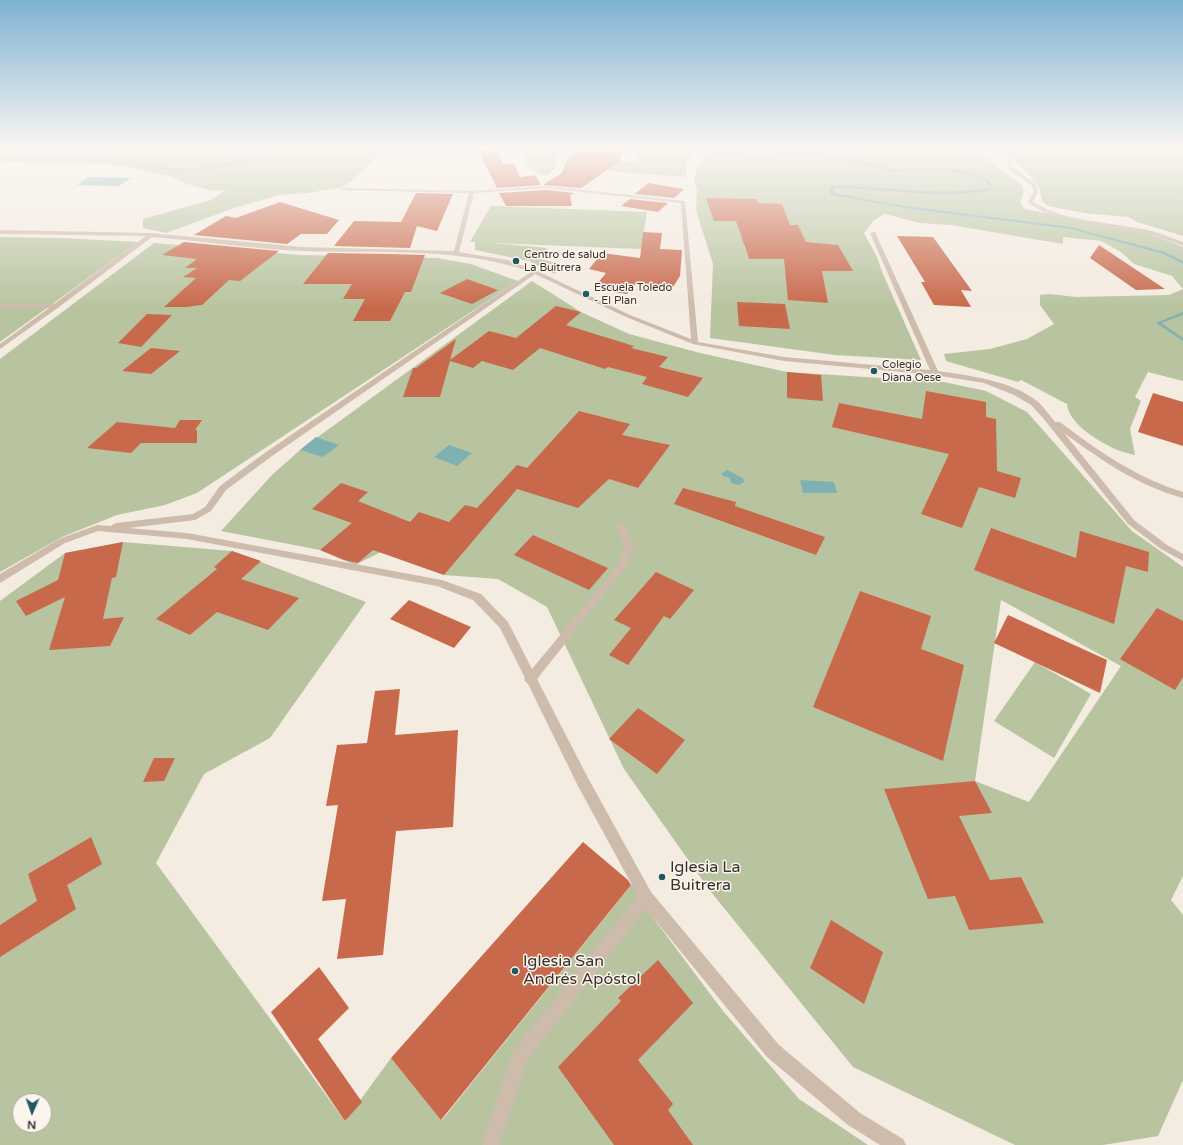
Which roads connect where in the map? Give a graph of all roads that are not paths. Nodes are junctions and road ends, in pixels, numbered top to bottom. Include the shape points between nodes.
1 (470, 201) edge
2 (678, 201) edge
3 (1030, 201) edge
4 (0, 232) edge
5 (873, 233) dead end
6 (151, 235) junction
7 (1183, 244) edge
8 (456, 253) junction
9 (535, 272) junction
10 (0, 306) edge
11 (57, 306) junction
12 (695, 343) junction
13 (0, 347) edge
14 (935, 373) junction
15 (1046, 416) junction
16 (1183, 495) edge
17 (622, 524) dead end
18 (97, 528) junction
19 (1183, 558) edge
20 (0, 578) edge
21 (530, 680) junction
22 (646, 897) junction
23 (491, 1145) edge
24 (897, 1145) edge

1 - 8 street
2 - 12 street via 683,202
3 - 7 street via 1036,208 1053,214 1150,232
4 - 6 street
5 - 14 street
6 - 8 street via 301,249
6 - 11 street
8 - 9 street via 478,255
9 - 12 street via 628,316
9 - 18 street via 269,454 223,488 208,508 195,517
10 - 11 street
11 - 13 street
12 - 14 street via 784,360
14 - 15 street via 1001,385 1034,403
15 - 16 street via 1104,459 1138,478
15 - 19 street via 1131,522
17 - 21 street via 629,546 622,566
18 - 20 street via 62,541
18 - 21 street via 187,536 438,583 477,597 504,625
21 - 22 street
22 - 23 street via 519,1057
22 - 24 street via 773,1051 854,1119

